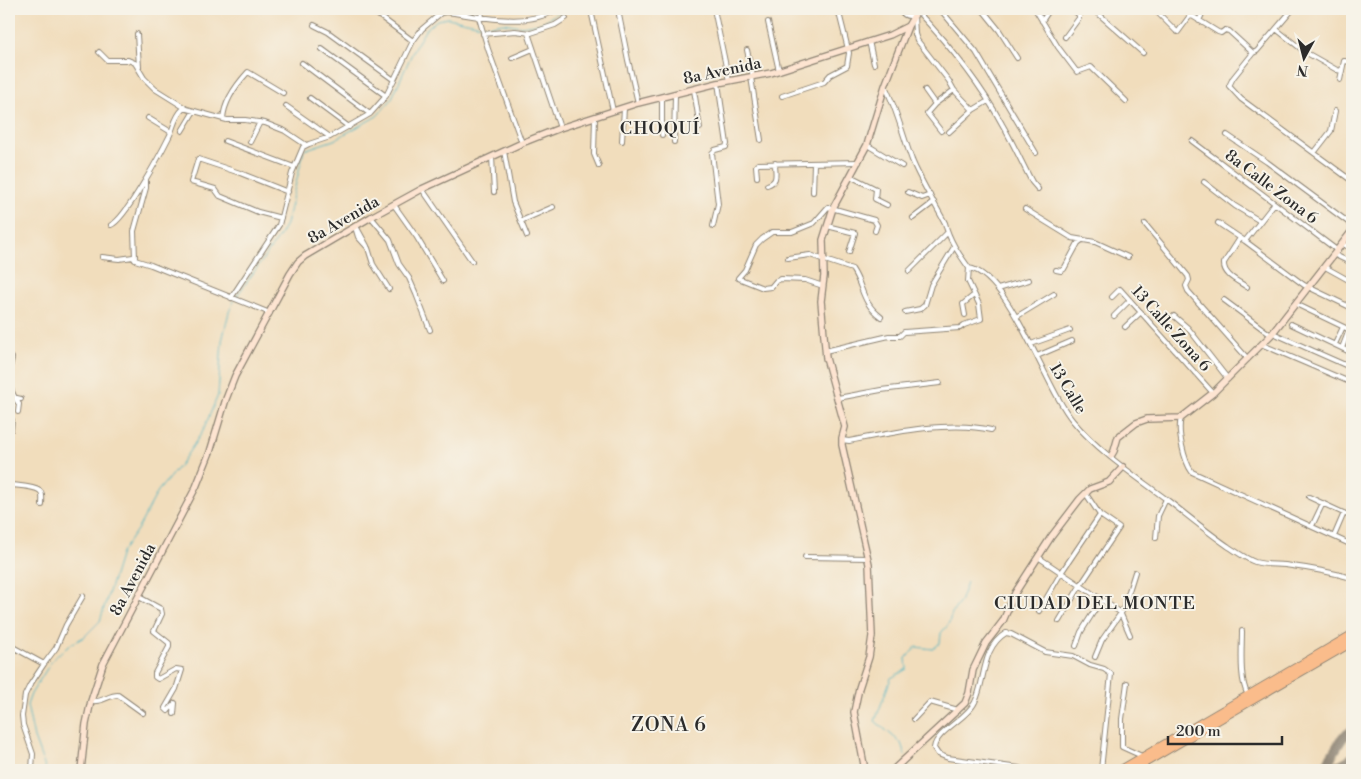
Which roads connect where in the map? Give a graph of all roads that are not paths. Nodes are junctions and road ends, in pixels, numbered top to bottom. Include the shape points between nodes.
1 (370, 9) edge
2 (481, 9) edge
3 (547, 9) edge
4 (557, 9) edge
5 (714, 9) edge
6 (838, 9) edge
7 (900, 9) edge
8 (940, 9) edge
9 (982, 9) edge
10 (1035, 9) edge
11 (1050, 9) edge
12 (1072, 9) edge
13 (1093, 9) edge
14 (1154, 9) edge
15 (1204, 9) edge
16 (1293, 9) edge
17 (445, 10) edge
18 (916, 12) edge
19 (548, 14) junction
20 (592, 15) dead end
21 (619, 15) dead end
22 (566, 18) dead end
23 (481, 20) junction
24 (1199, 20) junction
25 (1042, 21) junction
26 (768, 22) dead end
27 (314, 25) dead end
28 (908, 26) junction
29 (1276, 29) junction
30 (483, 33) junction
31 (528, 33) junction
32 (137, 34) dead end
33 (1065, 37) dead end
34 (412, 41) junction
35 (869, 41) junction
36 (847, 48) junction
37 (322, 49) dead end
38 (533, 49) junction
39 (747, 50) dead end
40 (98, 52) dead end
41 (1143, 53) dead end
42 (1253, 53) junction
43 (512, 58) dead end
44 (1016, 58) dead end
45 (1352, 62) edge
46 (302, 63) dead end
47 (874, 64) dead end
48 (139, 69) junction
49 (779, 71) junction
50 (1342, 71) junction
51 (752, 77) junction
52 (394, 80) junction
53 (1340, 80) dead end
54 (729, 81) junction
55 (718, 83) junction
56 (886, 86) junction
57 (694, 90) junction
58 (925, 90) dead end
59 (954, 90) junction
60 (283, 93) dead end
61 (675, 94) junction
62 (386, 96) junction
63 (782, 96) dead end
64 (310, 98) dead end
65 (662, 98) junction
66 (988, 101) junction
67 (1126, 101) dead end
68 (638, 103) junction
69 (935, 104) junction
70 (286, 106) dead end
71 (624, 108) junction
72 (188, 109) junction
73 (973, 110) junction
74 (194, 111) junction
75 (613, 111) junction
76 (1334, 111) dead end
77 (370, 114) junction
78 (595, 117) junction
79 (148, 118) dead end
80 (223, 119) junction
81 (260, 122) junction
82 (349, 127) junction
83 (560, 128) junction
84 (700, 128) dead end
85 (941, 130) dead end
86 (182, 131) dead end
87 (171, 132) junction
88 (949, 132) dead end
89 (662, 135) dead end
90 (1227, 135) dead end
91 (330, 137) junction
92 (761, 140) dead end
93 (226, 141) dead end
94 (622, 141) dead end
95 (250, 142) dead end
96 (674, 142) dead end
97 (1192, 142) dead end
98 (522, 143) junction
99 (306, 145) junction
100 (867, 145) junction
101 (504, 151) junction
102 (1036, 153) dead end
103 (1314, 153) junction
104 (492, 157) junction
105 (859, 162) junction
106 (775, 163) junction
107 (814, 163) junction
108 (599, 166) dead end
109 (902, 166) dead end
110 (294, 168) junction
111 (850, 176) junction
112 (758, 177) dead end
113 (146, 178) junction
114 (1204, 182) dead end
115 (1352, 182) edge
116 (767, 185) dead end
117 (422, 189) junction
118 (1038, 189) dead end
119 (288, 192) junction
120 (494, 192) dead end
121 (813, 192) dead end
122 (908, 192) dead end
123 (930, 195) junction
124 (934, 202) junction
125 (1274, 204) junction
126 (394, 205) junction
127 (887, 206) dead end
128 (553, 207) dead end
129 (833, 208) junction
130 (1025, 209) dead end
131 (371, 217) junction
132 (281, 218) junction
133 (913, 218) dead end
134 (521, 221) junction
135 (1260, 221) junction
136 (1218, 223) dead end
137 (1145, 224) dead end
138 (1352, 225) edge
139 (111, 226) dead end
140 (355, 226) junction
141 (714, 226) dead end
142 (827, 226) junction
143 (875, 231) dead end
144 (1352, 231) edge
145 (947, 233) junction
146 (527, 236) dead end
147 (1240, 238) junction
148 (1082, 240) junction
149 (1245, 241) junction
150 (1343, 244) junction
151 (954, 247) junction
152 (1352, 249) edge
153 (849, 252) dead end
154 (1336, 253) junction
155 (102, 257) dead end
156 (1128, 257) dead end
157 (788, 258) dead end
158 (135, 260) junction
159 (823, 260) junction
160 (472, 261) dead end
161 (1352, 263) edge
162 (1324, 267) junction
163 (969, 268) junction
164 (1056, 270) dead end
165 (909, 271) dead end
166 (1029, 280) dead end
167 (443, 281) dead end
168 (1352, 282) edge
169 (823, 286) junction
170 (1308, 287) junction
171 (1247, 288) dead end
172 (389, 289) dead end
173 (998, 289) junction
174 (1054, 294) dead end
175 (974, 295) junction
176 (1112, 297) dead end
177 (232, 298) junction
178 (1130, 300) junction
179 (1224, 300) dead end
180 (1296, 304) junction
181 (1352, 308) edge
182 (905, 312) dead end
183 (1141, 312) junction
184 (270, 313) junction
185 (965, 315) dead end
186 (1114, 316) dead end
187 (1174, 316) dead end
188 (881, 317) dead end
189 (1016, 317) junction
190 (1291, 324) dead end
191 (1125, 327) dead end
192 (1343, 327) junction
193 (430, 330) dead end
194 (1070, 330) dead end
195 (1351, 331) edge
196 (1272, 334) junction
197 (1072, 341) dead end
198 (1031, 344) junction
199 (1335, 344) junction
200 (1263, 345) junction
201 (1342, 348) junction
202 (825, 351) junction
203 (1352, 353) edge
204 (1037, 356) junction
205 (12, 358) dead end
206 (1248, 359) junction
207 (1352, 368) edge
208 (9, 371) edge
209 (1228, 379) junction
210 (940, 383) dead end
211 (1352, 383) edge
212 (9, 385) edge
213 (1213, 393) junction
214 (9, 396) edge
215 (15, 398) junction
216 (838, 398) junction
217 (21, 399) dead end
218 (18, 412) dead end
219 (9, 416) edge
220 (1181, 418) junction
221 (991, 430) dead end
222 (9, 432) edge
223 (842, 440) junction
224 (1111, 456) junction
225 (1123, 467) junction
226 (9, 485) edge
227 (1086, 494) junction
228 (1309, 497) dead end
229 (1166, 499) junction
230 (1323, 503) junction
231 (42, 505) dead end
232 (1344, 513) junction
233 (1100, 515) junction
234 (1352, 517) edge
235 (1313, 524) dead end
236 (1335, 534) dead end
237 (1156, 538) dead end
238 (1352, 545) edge
239 (805, 556) dead end
240 (1038, 557) junction
241 (868, 558) junction
242 (1135, 572) dead end
243 (1061, 573) junction
244 (1352, 578) edge
245 (1080, 586) junction
246 (83, 596) dead end
247 (139, 597) junction
248 (1101, 600) junction
249 (1039, 611) dead end
250 (1120, 612) junction
251 (1059, 621) dead end
252 (1242, 631) dead end
253 (1130, 635) dead end
254 (1352, 635) edge
255 (1352, 642) edge
256 (9, 645) edge
257 (1076, 646) dead end
258 (1095, 657) dead end
259 (44, 664) junction
260 (1127, 683) dead end
261 (1248, 696) junction
262 (91, 701) junction
263 (1246, 704) junction
264 (958, 710) junction
265 (143, 714) dead end
266 (174, 714) dead end
267 (914, 719) dead end
268 (1215, 722) junction
269 (1144, 757) junction
270 (32, 770) edge
271 (81, 770) edge
272 (865, 770) edge
273 (893, 770) edge
274 (1025, 770) edge
275 (1101, 770) edge
276 (1121, 770) edge
277 (1132, 770) edge

1 - 34 street
2 - 23 street
3 - 19 street
4 - 19 street
5 - 54 street
6 - 36 street
7 - 18 street via 907,16
8 - 102 street via 976,52
9 - 44 street
10 - 25 street
11 - 25 street
12 - 33 street via 1079,18
13 - 41 street
14 - 24 street via 1177,32 1190,16
15 - 24 street
16 - 29 street
17 - 23 street
17 - 34 street
18 - 28 street
18 - 59 street via 917,40
18 - 66 street via 935,30
19 - 23 street via 534,18
20 - 75 street
21 - 68 street
22 - 31 street
23 - 30 street
24 - 42 street via 1220,33 1229,31
25 - 67 street via 1077,72 1091,67
26 - 49 street
27 - 52 street
28 - 35 street, 8a Avenida
28 - 56 street
29 - 42 street
29 - 50 street via 1305,52
30 - 31 street
30 - 98 street
31 - 38 street
32 - 48 street
34 - 52 street
35 - 36 street, 8a Avenida
35 - 47 street
36 - 49 street, 8a Avenida
36 - 63 street via 849,63 844,68 824,82
37 - 62 street
38 - 43 street
38 - 83 street
39 - 51 street
40 - 48 street via 107,60 131,61
42 - 103 street via 1229,85 1241,99
45 - 50 street via 1345,60
46 - 77 street
48 - 72 street via 155,89
49 - 51 street, 8a Avenida
50 - 53 street
51 - 54 street, 8a Avenida
51 - 92 street
52 - 62 street
54 - 55 street, 8a Avenida
55 - 57 street, 8a Avenida
55 - 141 street via 727,144 712,153 718,204
56 - 100 street
56 - 123 street, 13 Calle via 913,163
57 - 61 street, 8a Avenida
57 - 84 street
58 - 69 street
59 - 69 street
59 - 73 street
60 - 80 street via 248,72 230,97
61 - 65 street, 8a Avenida
61 - 96 street
62 - 77 street
64 - 82 street
65 - 68 street, 8a Avenida
65 - 89 street
66 - 73 street
66 - 118 street
68 - 71 street, 8a Avenida
69 - 85 street via 927,115
70 - 91 street
71 - 75 street, 8a Avenida
71 - 94 street
72 - 74 street
72 - 87 street via 179,113
73 - 88 street
74 - 80 street
74 - 86 street
75 - 78 street, 8a Avenida
76 - 103 street via 1330,131
77 - 82 street
78 - 83 street, 8a Avenida
78 - 108 street via 594,154
79 - 87 street
80 - 81 street
81 - 95 street
81 - 99 street
82 - 91 street
83 - 98 street, 8a Avenida
87 - 113 street
90 - 138 street
91 - 99 street
93 - 110 street
97 - 125 street, 8a Calle Zona 6
98 - 101 street, 8a Avenida
99 - 110 street
100 - 105 street
100 - 109 street
101 - 104 street, 8a Avenida
101 - 134 street via 513,202
103 - 115 street
104 - 117 street, 8a Avenida
104 - 120 street
105 - 107 street
105 - 111 street
106 - 107 street
106 - 112 street via 757,165
106 - 116 street via 776,180
107 - 121 street
110 - 119 street
111 - 127 street via 876,189 875,199
111 - 129 street
113 - 139 street
113 - 158 street via 134,231
114 - 135 street
117 - 126 street, 8a Avenida
117 - 160 street
119 - 132 street
119 - 132 street via 198,159 193,174 191,182 216,190 220,196 258,212
122 - 123 street via 922,198
123 - 124 street, 13 Calle
124 - 133 street
124 - 145 street, 13 Calle
125 - 135 street
125 - 154 street, 8a Calle Zona 6
126 - 131 street, 8a Avenida
126 - 167 street
128 - 134 street
129 - 142 street
129 - 143 street via 874,220 877,225
129 - 169 street via 828,207 814,223 792,232 772,232 762,239 738,278 766,288 771,288 781,279 806,280
130 - 148 street via 1072,238
131 - 140 street, 8a Avenida
131 - 193 street via 390,240
132 - 177 street
134 - 146 street
135 - 149 street
136 - 147 street
137 - 206 street via 1188,276 1188,291
140 - 172 street
140 - 184 street, 8a Avenida via 298,262
142 - 153 street via 855,233
142 - 159 street via 822,246
144 - 150 street
145 - 151 street, 13 Calle
145 - 165 street
147 - 149 street
147 - 171 street via 1223,266
148 - 156 street via 1096,242
148 - 164 street via 1064,269
149 - 170 street
150 - 152 street
150 - 154 street
151 - 163 street, 13 Calle
151 - 182 street via 931,285 925,305
154 - 161 street, 8a Calle Zona 6
154 - 162 street
155 - 158 street via 133,257
157 - 159 street via 807,255
158 - 177 street
159 - 169 street
159 - 188 street via 852,269 866,301
162 - 168 street
162 - 170 street
163 - 173 street, 13 Calle via 976,269
163 - 175 street via 968,282
166 - 173 street
169 - 202 street
170 - 180 street
170 - 181 street
173 - 189 street, 13 Calle
174 - 189 street
175 - 185 street via 963,304
175 - 202 street via 982,318 961,328 904,332 900,336
176 - 178 street, 13 Calle Zona 6 via 1120,289
177 - 184 street
178 - 183 street, 13 Calle Zona 6
178 - 186 street
179 - 196 street
180 - 192 street
180 - 196 street
183 - 191 street
183 - 213 street, 13 Calle Zona 6
184 - 247 street, 8a Avenida via 230,387 202,475
187 - 209 street via 1188,328
189 - 198 street, 13 Calle
190 - 199 street
192 - 195 street
192 - 199 street
194 - 198 street
195 - 201 street
196 - 200 street
196 - 207 street
197 - 204 street
198 - 204 street, 13 Calle
199 - 201 street
200 - 206 street
200 - 211 street
201 - 203 street
202 - 216 street
204 - 224 street, 13 Calle via 1072,420
205 - 208 street
206 - 209 street
209 - 213 street
210 - 216 street
212 - 215 street
213 - 220 street
214 - 215 street
215 - 217 street
215 - 218 street via 20,404
216 - 223 street via 846,427
219 - 222 street via 12,422
220 - 224 street via 1139,422 1118,437
220 - 238 street via 1180,430 1187,463 1193,473
221 - 223 street via 961,426
223 - 241 street
224 - 225 street, 13 Calle
225 - 227 street via 1109,482 1090,489
225 - 229 street, 13 Calle
226 - 231 street via 40,491
227 - 233 street
227 - 240 street
228 - 230 street
229 - 237 street via 1158,514
229 - 244 street, 13 Calle via 1213,536 1252,561
230 - 232 street
230 - 235 street
232 - 234 street
232 - 236 street
233 - 243 street
233 - 245 street via 1119,528
239 - 241 street
240 - 243 street
240 - 264 street via 1015,592 1003,620 986,643 973,670 968,696
241 - 272 street via 872,636 854,715
242 - 250 street
243 - 245 street
243 - 249 street
245 - 248 street
245 - 251 street
246 - 259 street
247 - 262 street, 8a Avenida via 103,664
247 - 266 street via 161,609 154,631 170,645 155,677 158,679 176,669 182,670 165,708 168,711 175,704
248 - 250 street
248 - 257 street
250 - 253 street
250 - 258 street
252 - 261 street via 1243,672
254 - 261 highway
255 - 263 highway
256 - 259 street
259 - 270 street via 25,695 23,710 25,733 33,754
260 - 269 street via 1122,747
261 - 263 highway
261 - 268 highway
261 - 269 highway
262 - 265 street via 118,695
262 - 271 street, 8a Avenida
263 - 268 highway
264 - 267 street via 930,702
264 - 273 street
268 - 277 highway
269 - 276 highway
274 - 275 street via 948,758 938,754 934,748 940,737 974,704 990,651 1007,633 1045,652 1073,656 1111,674

